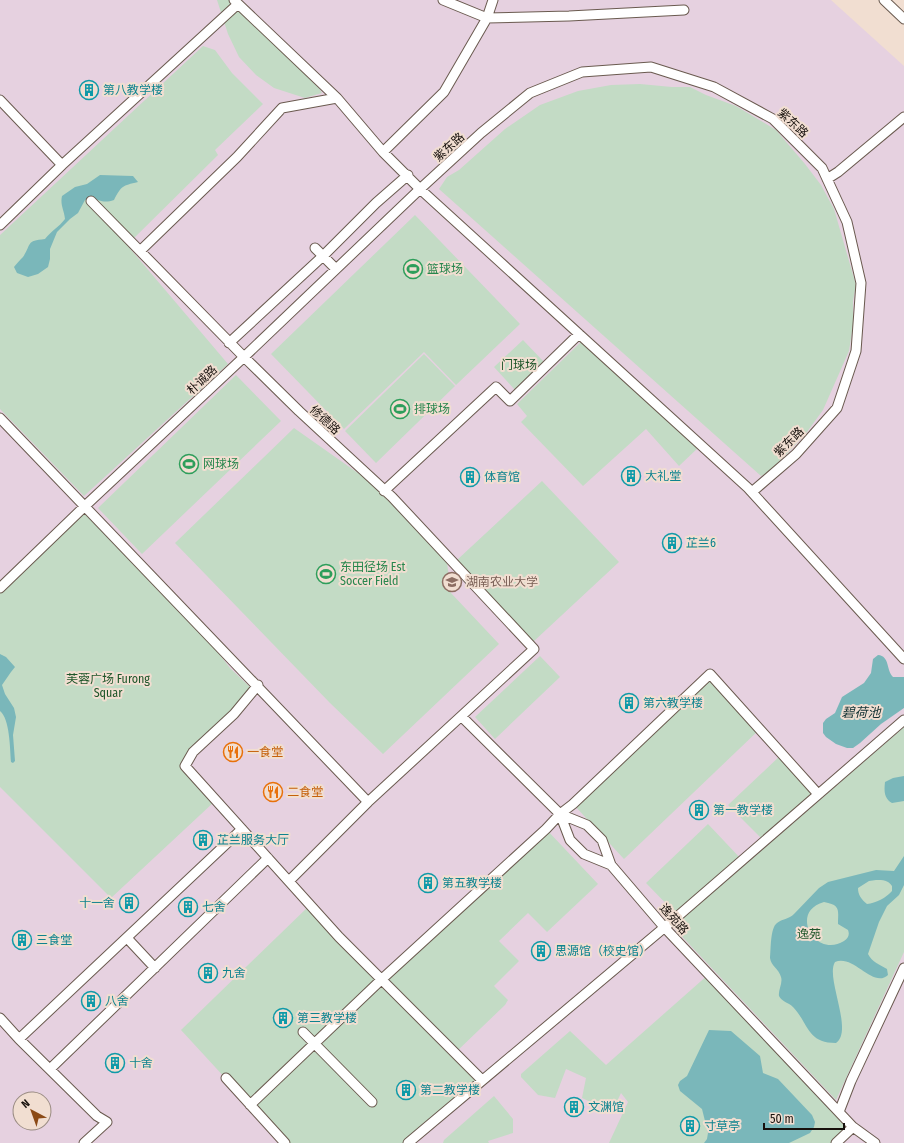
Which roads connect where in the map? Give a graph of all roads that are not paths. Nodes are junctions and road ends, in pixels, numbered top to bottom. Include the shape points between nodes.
1 (443, 0) edge
2 (493, 0) edge
3 (884, 0) edge
4 (236, 2) edge
5 (684, 10) dead end
6 (903, 16) edge
7 (487, 18) junction
8 (337, 98) junction
9 (0, 100) edge
10 (904, 117) edge
11 (383, 152) junction
12 (62, 165) junction
13 (408, 175) junction
14 (827, 179) junction
15 (420, 189) junction
16 (91, 201) dead end
17 (0, 225) edge
18 (315, 248) dead end
19 (140, 251) junction
20 (323, 256) junction
21 (336, 269) junction
22 (579, 334) junction
23 (229, 342) junction
24 (244, 357) junction
25 (0, 418) edge
26 (384, 491) junction
27 (752, 492) junction
28 (85, 506) junction
29 (0, 588) edge
30 (904, 659) edge
31 (258, 686) junction
32 (462, 717) junction
33 (904, 720) edge
34 (818, 794) junction
35 (368, 802) junction
36 (560, 814) junction
37 (242, 829) junction
38 (268, 858) junction
39 (611, 865) junction
40 (289, 881) junction
41 (664, 927) junction
42 (127, 938) junction
43 (155, 968) junction
44 (904, 968) edge
45 (382, 979) junction
46 (0, 1018) edge
47 (304, 1032) dead end
48 (19, 1040) junction
49 (315, 1044) junction
50 (50, 1069) junction
51 (226, 1078) dead end
52 (482, 1080) junction
53 (372, 1102) dead end
54 (250, 1105) junction
55 (839, 1112) junction
56 (853, 1127) junction
57 (410, 1142) edge
58 (84, 1143) edge
59 (285, 1143) edge
60 (836, 1143) edge
61 (875, 1143) edge

1 - 7 street
2 - 7 street
3 - 6 street
4 - 8 street
4 - 12 street
5 - 7 street
7 - 11 street via 444,92
8 - 11 street
8 - 19 street via 282,108 237,157
9 - 12 street
10 - 14 street
11 - 13 street
12 - 17 street
13 - 15 street
13 - 20 street
14 - 15 street, 紫东路 via 822,168 773,119 714,87 651,68 582,72 530,93 481,133
14 - 27 street, 紫东路 via 847,222 860,283 856,351 837,408 796,454
15 - 21 street, 朴诚路
15 - 22 street
16 - 19 street, 修德路
18 - 20 street
19 - 23 street, 修德路
20 - 21 street
20 - 23 street
21 - 24 street, 朴诚路
22 - 26 street via 510,401 496,387
22 - 27 street
23 - 24 street, 修德路
24 - 26 street, 修德路
24 - 28 street, 朴诚路
25 - 28 street
26 - 32 street, 修德路 via 534,649
27 - 30 street
28 - 29 street, 朴诚路
28 - 31 street
31 - 35 street
31 - 37 street via 234,714 193,752 185,766
32 - 35 street
32 - 36 street, 逸苑路
33 - 34 street
34 - 36 street via 710,674
34 - 41 street
35 - 40 street
36 - 39 street, 逸苑路 via 570,840 584,854
36 - 39 street via 587,825 602,840
36 - 45 street
37 - 38 street
37 - 42 street
38 - 40 street
38 - 43 street
39 - 41 street, 逸苑路
40 - 45 street via 339,937
41 - 52 street
41 - 55 street, 逸苑路
42 - 43 street
42 - 48 street
43 - 50 street
44 - 55 street
45 - 49 street
45 - 52 street
46 - 48 street
47 - 49 street
48 - 50 street
49 - 53 street
49 - 54 street
50 - 58 street via 97,1116 107,1122
51 - 54 street
52 - 57 street
54 - 59 street
55 - 56 street, 逸苑路
56 - 60 street
56 - 61 street, 逸苑路

